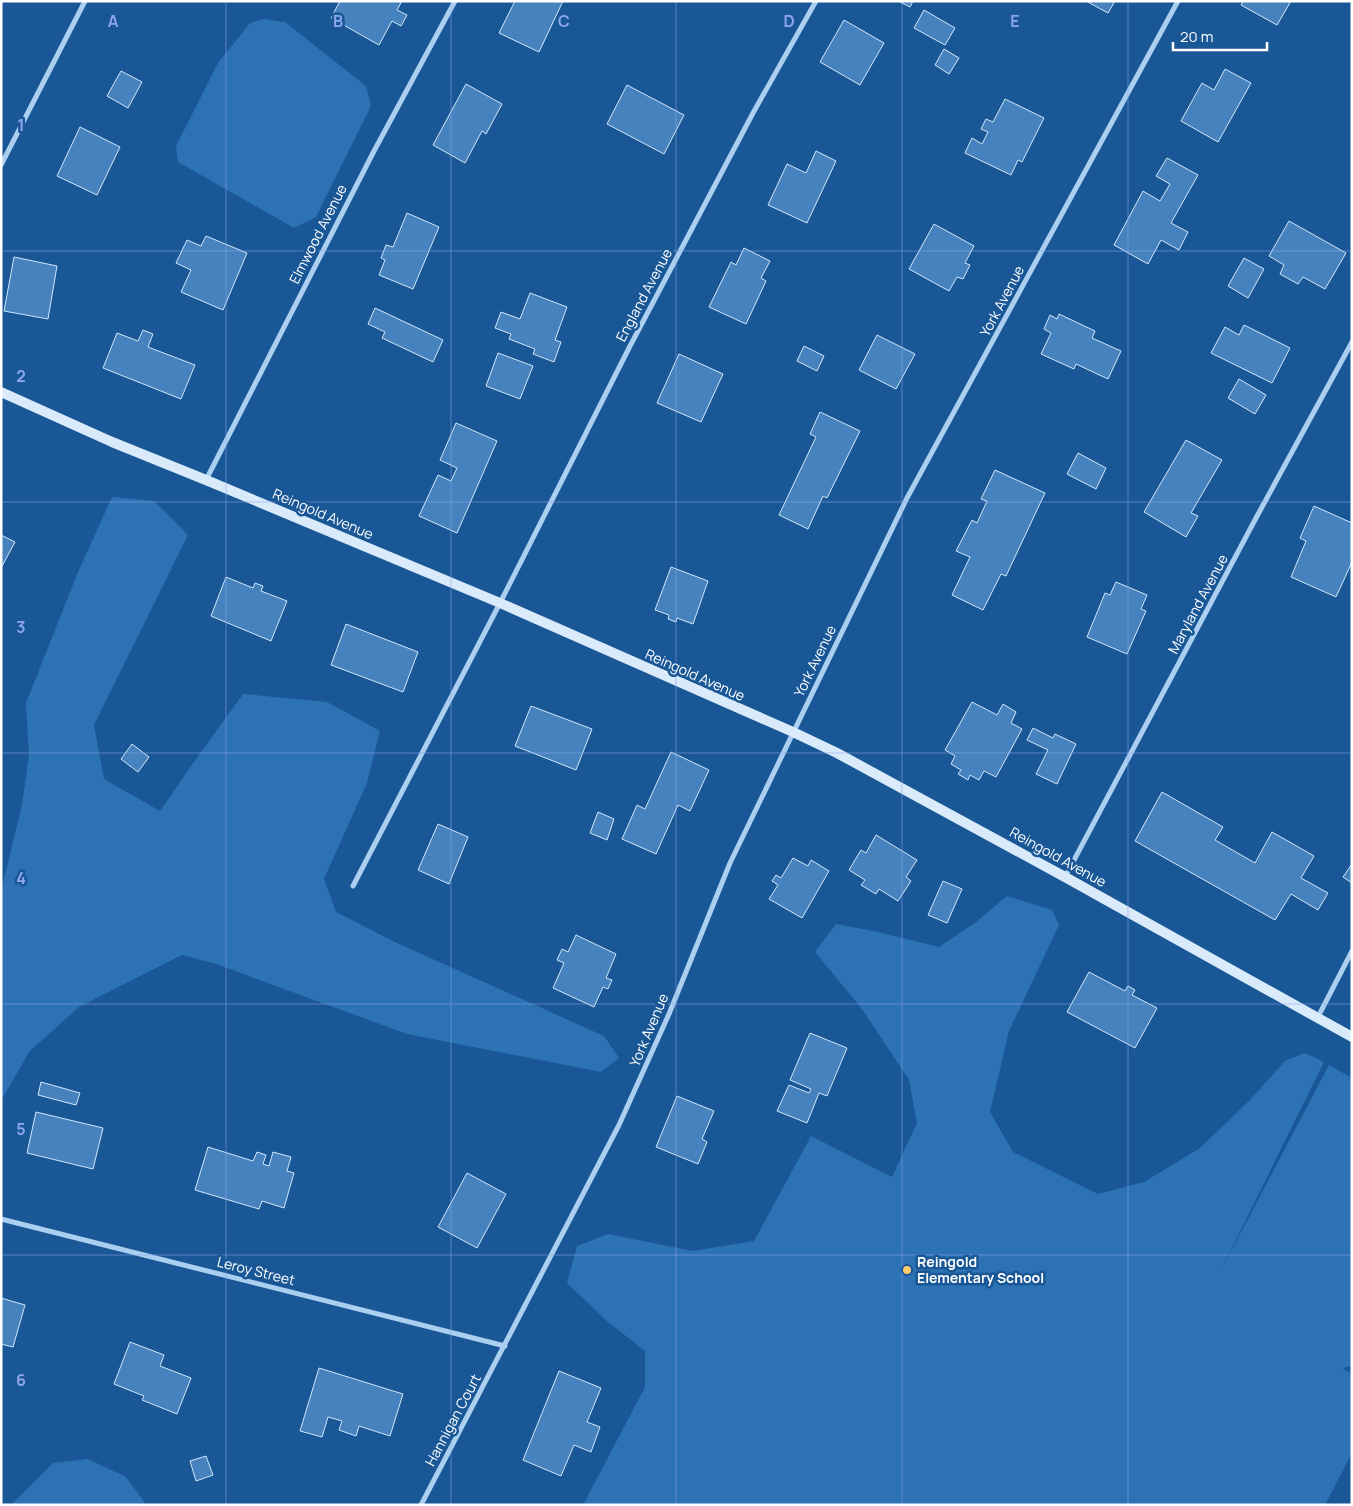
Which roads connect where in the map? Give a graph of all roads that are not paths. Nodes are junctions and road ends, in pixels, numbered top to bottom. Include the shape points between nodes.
1 (85, 1) edge
2 (454, 1) edge
3 (816, 1) edge
4 (1178, 1) edge
5 (1, 165) edge
6 (1352, 342) edge
7 (1, 392) edge
8 (206, 480) junction
9 (500, 603) junction
10 (793, 732) junction
11 (1065, 877) junction
12 (353, 886) dead end
13 (1352, 951) edge
14 (1318, 1017) junction
15 (1352, 1037) edge
16 (1, 1219) edge
17 (505, 1346) junction
18 (421, 1505) edge

1 - 5 street
2 - 8 street, Elmwood Avenue
3 - 9 street, England Avenue via 629,348
4 - 10 street, York Avenue via 907,498
6 - 11 street, Maryland Avenue
7 - 8 street, Reingold Avenue
8 - 9 street, Reingold Avenue
9 - 10 street, Reingold Avenue
9 - 12 street, England Avenue
10 - 11 street, Reingold Avenue
10 - 17 street, York Avenue via 730,863 673,1005 619,1125
11 - 14 street, Reingold Avenue
13 - 14 street
14 - 15 street, Reingold Avenue
16 - 17 street, Leroy Street
17 - 18 street, Hannigan Court

